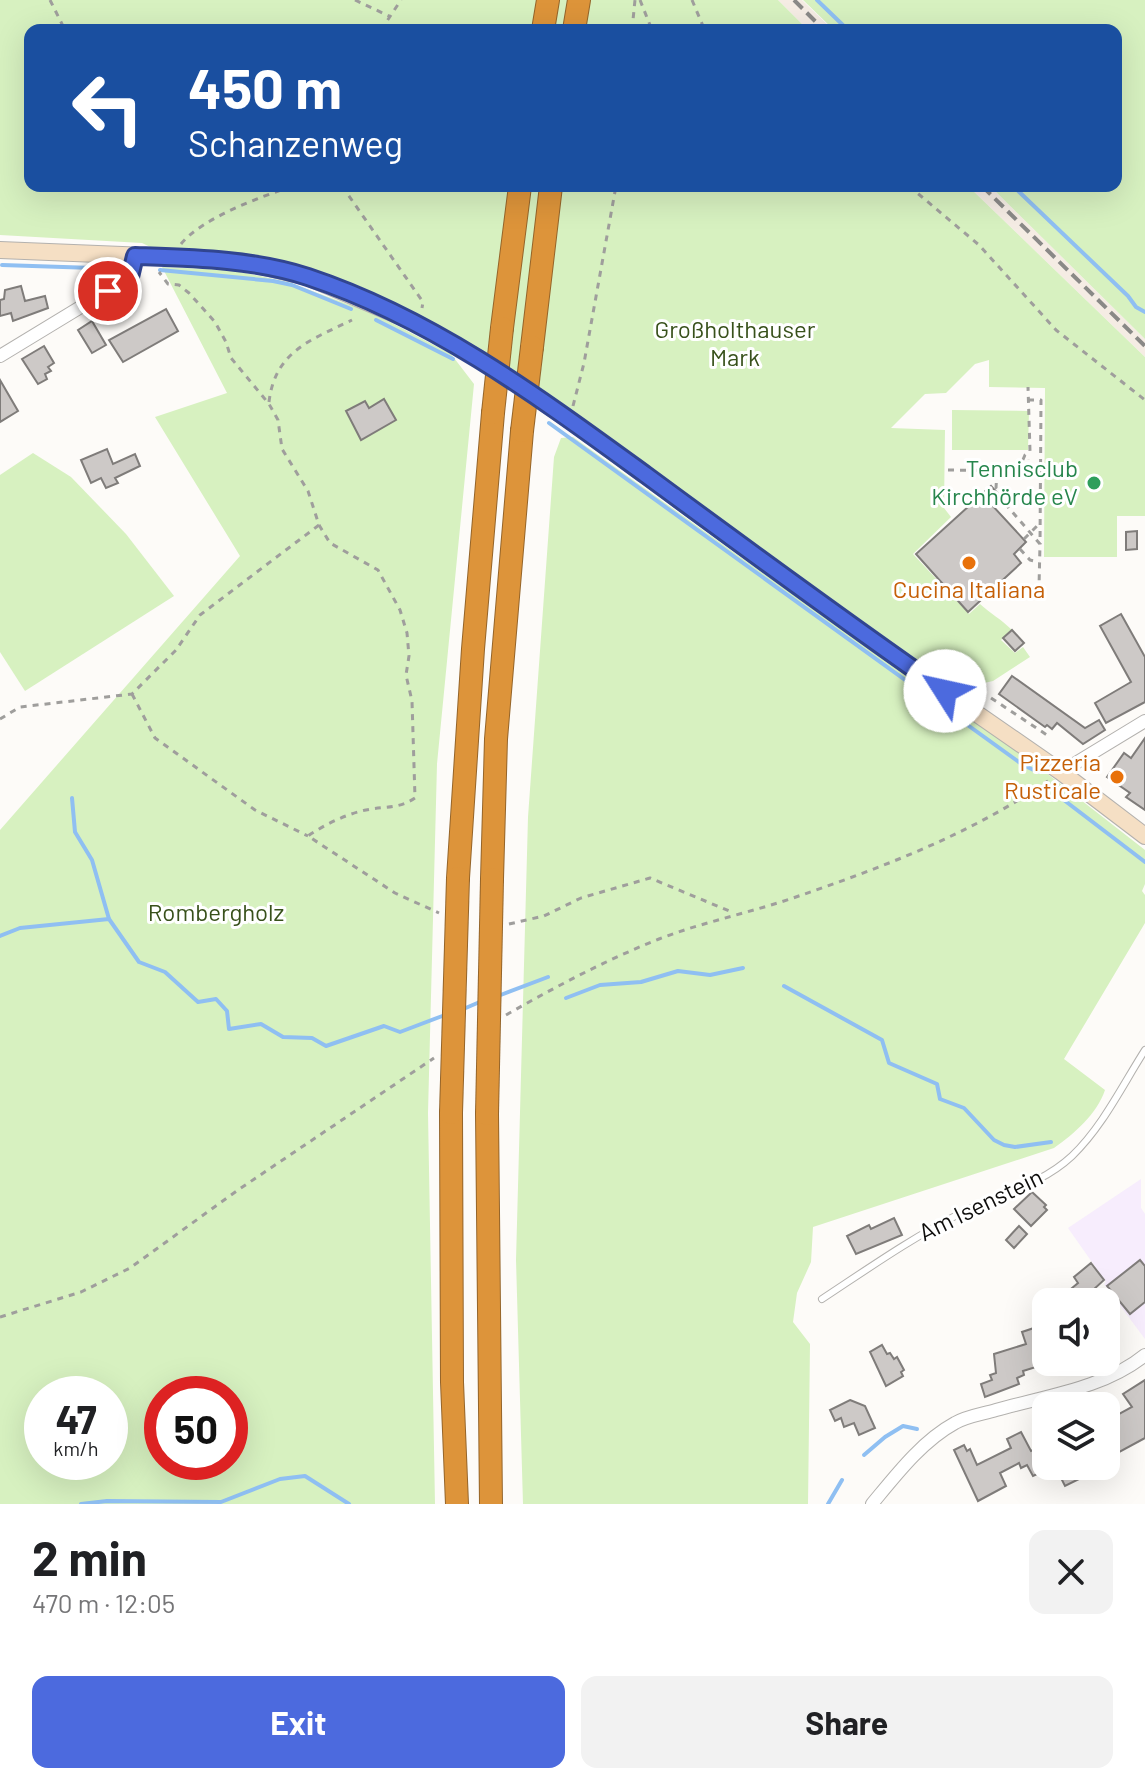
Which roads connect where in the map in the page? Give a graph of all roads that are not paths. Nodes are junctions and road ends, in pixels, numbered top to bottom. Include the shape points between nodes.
1 (548, 0) edge
2 (578, 3) edge
3 (544, 24) edge
4 (575, 24) edge
5 (519, 192) edge
6 (550, 192) edge
7 (0, 250) edge
8 (135, 256) junction
9 (0, 356) edge
10 (1145, 721) edge
11 (1061, 772) junction
12 (1145, 836) edge
13 (1145, 1050) edge
14 (822, 1299) dead end
15 (1145, 1355) edge
16 (457, 1504) edge
17 (491, 1504) edge
18 (872, 1504) edge

1 - 3 highway
2 - 4 highway
5 - 16 highway, bridge via 493,413 458,878 451,1113
6 - 17 highway, bridge via 522,431 496,739 487,1114
7 - 8 main road
8 - 9 street via 130,277
8 - 11 main road via 243,262 307,277 418,324 569,420
10 - 11 street
11 - 12 main road
13 - 14 lane, Am Isenstein via 1094,1132 1069,1158 1041,1178 900,1245
15 - 18 street via 1106,1378 957,1422 920,1451

